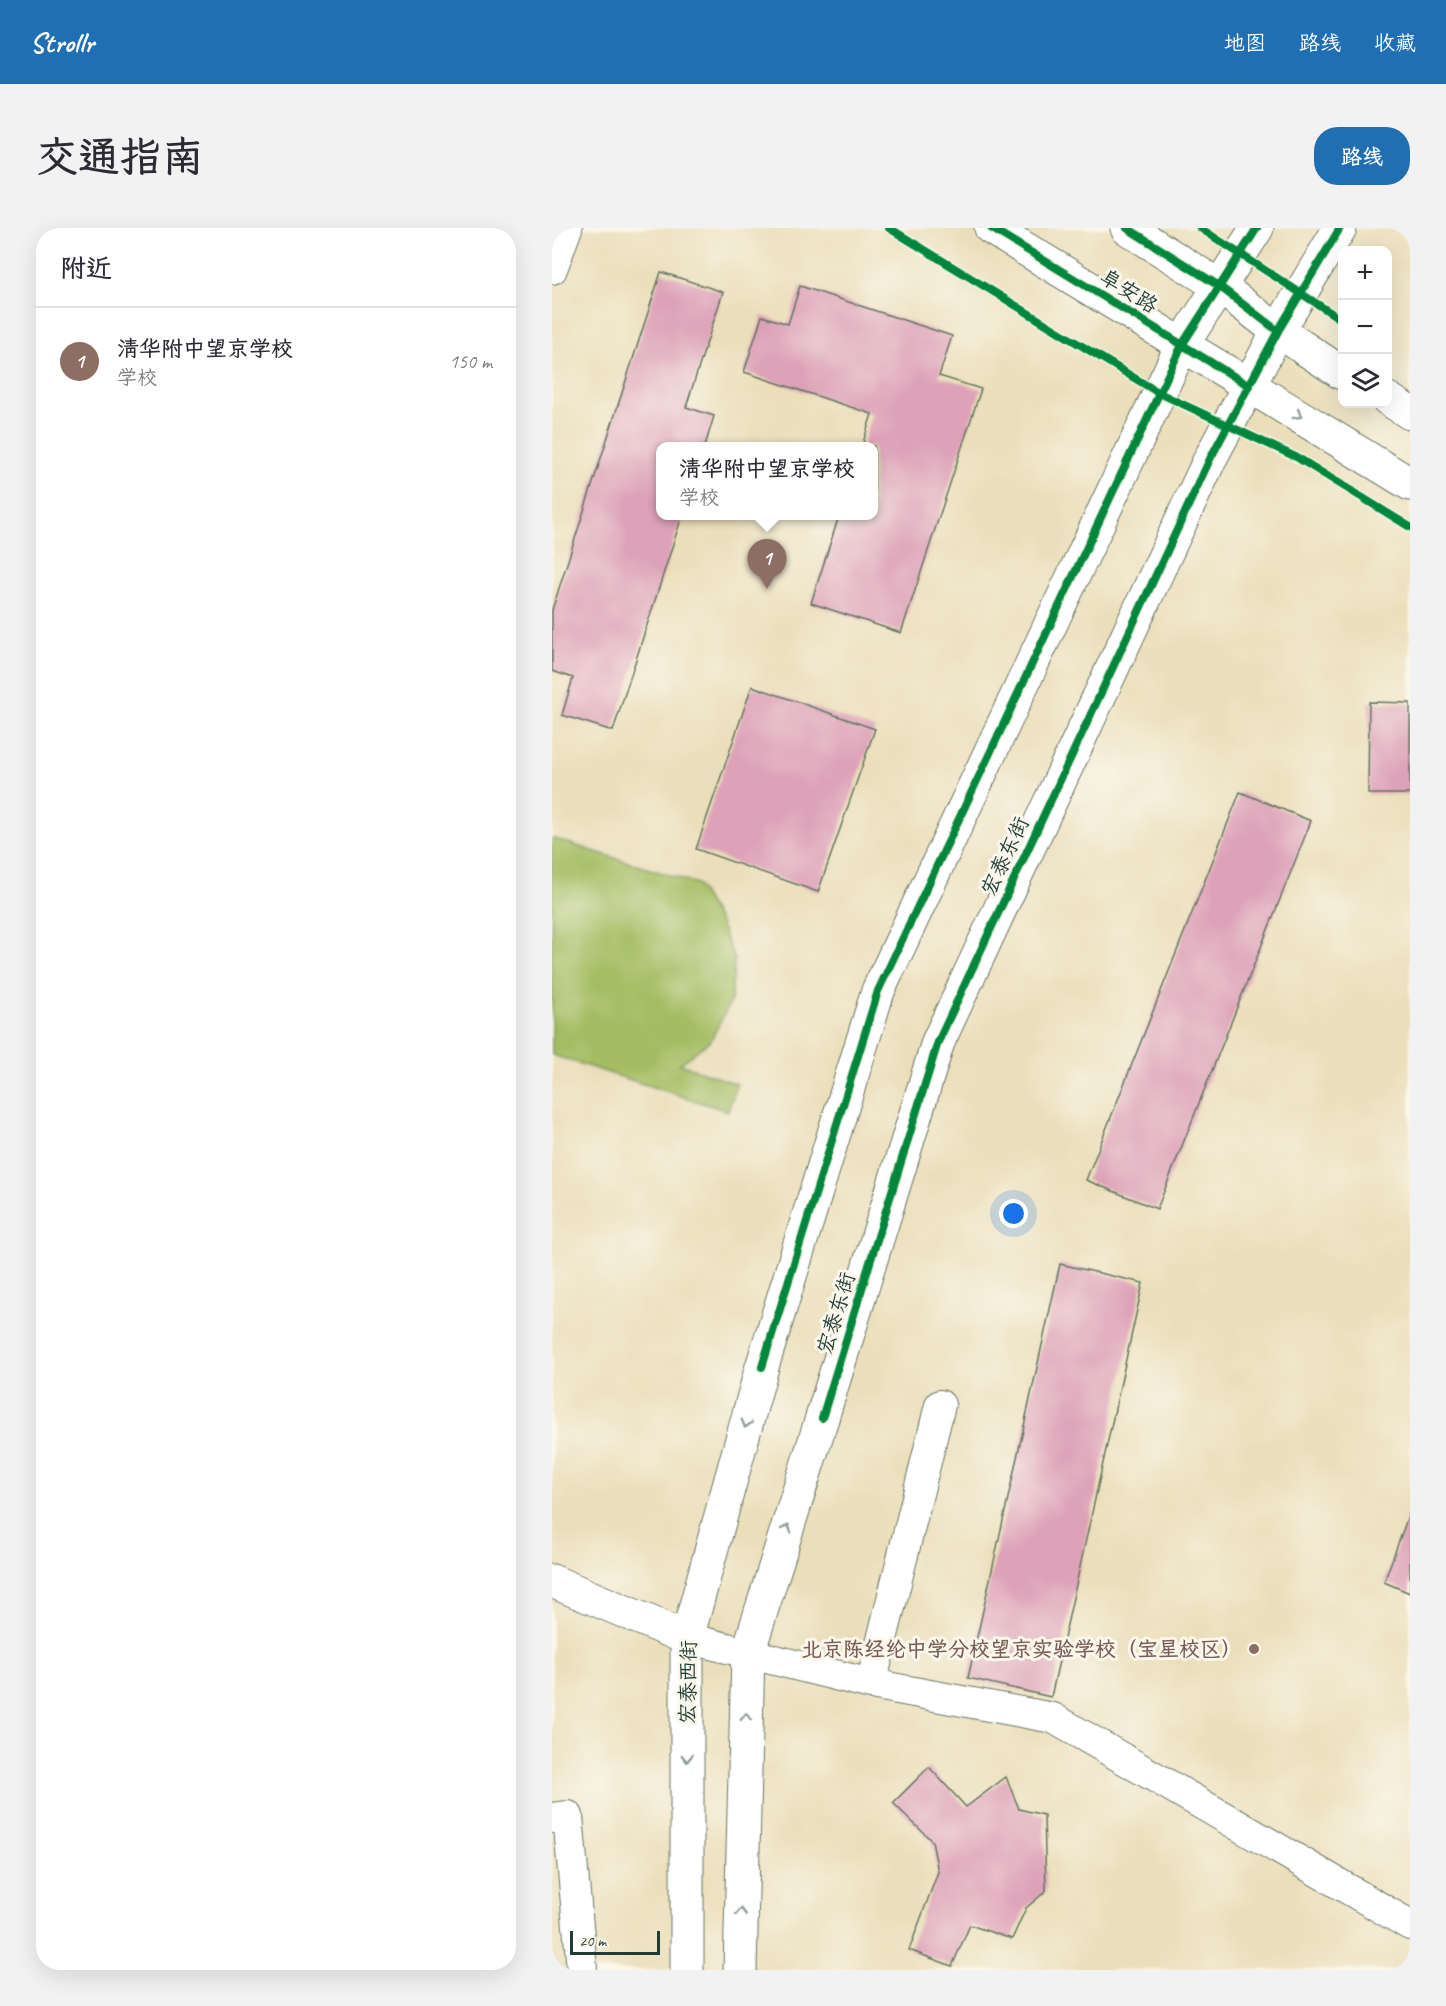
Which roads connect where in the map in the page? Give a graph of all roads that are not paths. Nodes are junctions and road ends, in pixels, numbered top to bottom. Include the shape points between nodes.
1 (567, 228) edge
2 (991, 228) edge
3 (1127, 228) edge
4 (1257, 228) edge
5 (1340, 228) edge
6 (552, 269) edge
7 (1219, 286) junction
8 (1278, 332) junction
9 (1182, 345) junction
10 (1338, 370) edge
11 (1248, 385) junction
12 (1392, 401) edge
13 (1410, 412) edge
14 (1410, 484) edge
15 (940, 1405) dead end
16 (552, 1581) edge
17 (687, 1638) junction
18 (748, 1653) junction
19 (872, 1684) junction
20 (552, 1818) edge
21 (1410, 1924) edge
22 (582, 1970) edge
23 (687, 1970) edge
24 (740, 1970) edge

1 - 6 street
2 - 9 main road, 阜安路
3 - 7 main road
4 - 7 main road, 宏泰西街
5 - 8 main road, 宏泰东街
7 - 8 main road
7 - 9 main road, 宏泰西街
8 - 10 main road
8 - 11 main road, 宏泰东街
9 - 11 main road, 阜安路
9 -> 17 main road, 宏泰西街 via 878,992 762,1367
11 -> 14 main road, 阜安路
18 -> 11 main road, 宏泰东街 via 938,1042
12 - 13 main road
15 - 19 street
16 - 17 main road
17 - 18 street
17 -> 23 main road, 宏泰西街
18 - 19 street
24 -> 18 main road
19 - 21 street via 1053,1718
20 - 22 street via 568,1816

